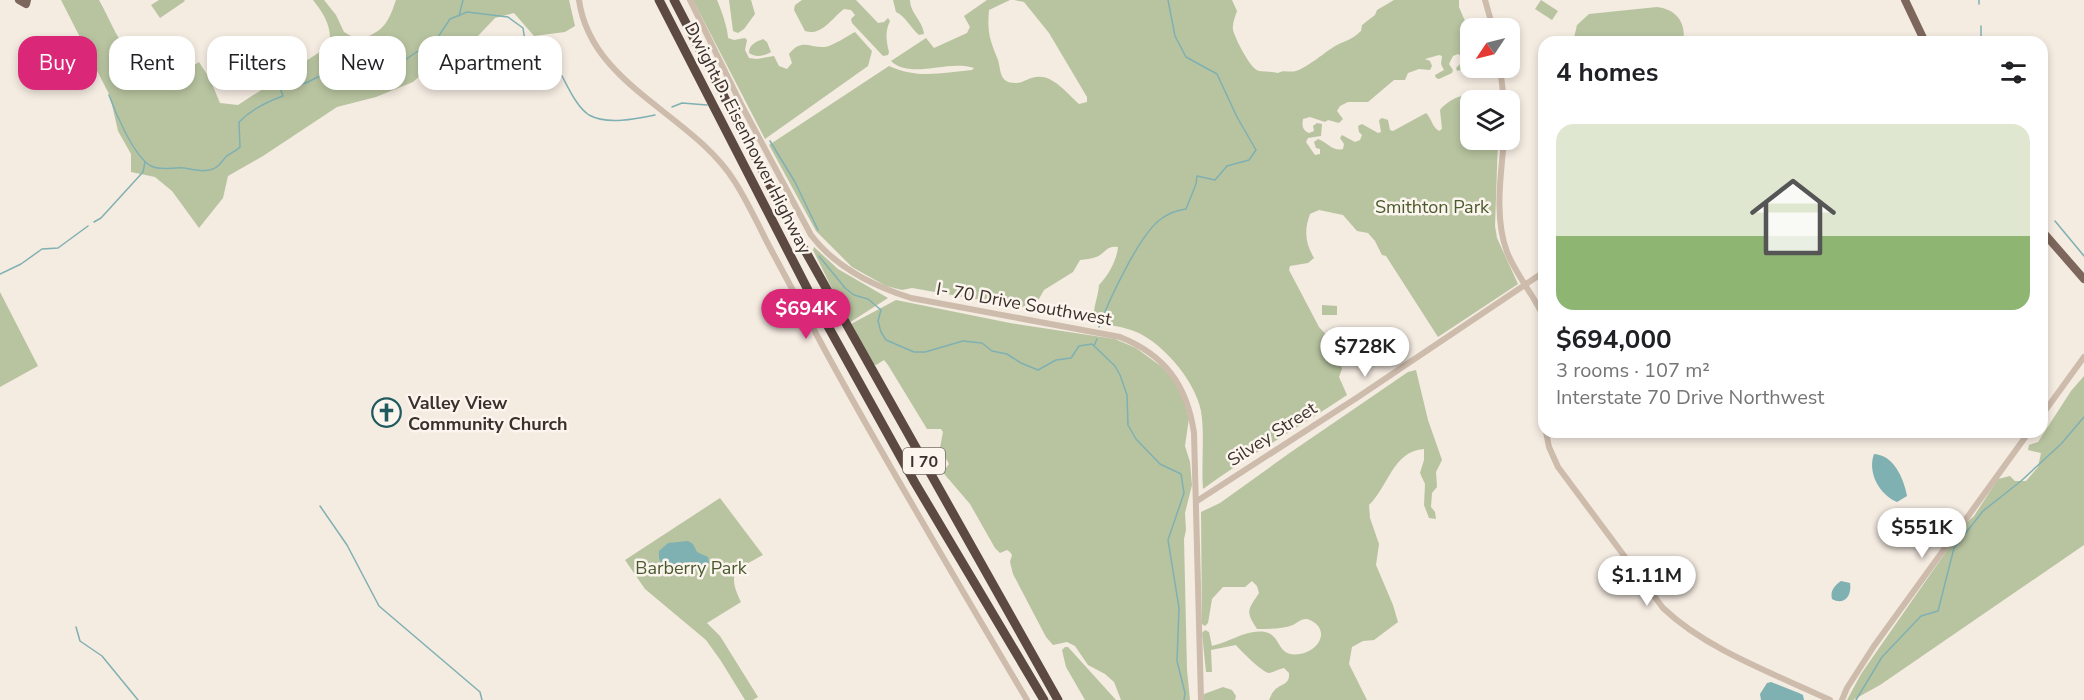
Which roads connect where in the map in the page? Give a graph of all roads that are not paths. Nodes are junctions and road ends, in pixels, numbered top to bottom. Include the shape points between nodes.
1 (19, 0) edge
2 (27, 0) edge
3 (579, 0) edge
4 (659, 0) edge
5 (674, 0) edge
6 (690, 0) edge
7 (1485, 0) edge
8 (1905, 0) edge
9 (1490, 18) edge
10 (1922, 36) edge
11 (1503, 150) edge
12 (2048, 238) edge
13 (1538, 276) edge
14 (2084, 279) edge
15 (1526, 284) junction
16 (1538, 307) edge
17 (2084, 357) edge
18 (2048, 407) edge
19 (1547, 438) edge
20 (2025, 438) edge
21 (1197, 501) junction
22 (1027, 700) edge
23 (1044, 700) edge
24 (1058, 700) edge
25 (1201, 700) edge
26 (1830, 700) edge
27 (1842, 700) edge

1 - 2 main road via 26,4
3 - 22 street via 587,31 605,60 711,152 735,180 861,414
4 - 23 highway, Dwight D. Eisenhower Highway / I 70 via 809,292 915,483
5 - 24 highway, Dwight D. Eisenhower Highway / I 70 via 789,222
6 - 21 street, I- 70 Drive Southwest via 820,247 861,279 882,289 911,298 1120,337 1148,351 1173,375 1191,412
7 - 9 street
8 - 10 main road
11 - 15 street via 1502,235
12 - 14 main road
13 - 15 street, Silvey Street
15 - 16 street
15 - 21 street, Silvey Street
17 - 18 street
19 - 26 street via 1565,477 1663,608 1681,625 1718,647
20 - 27 street via 1874,646
21 - 25 street, I- 70 Drive Southwest

